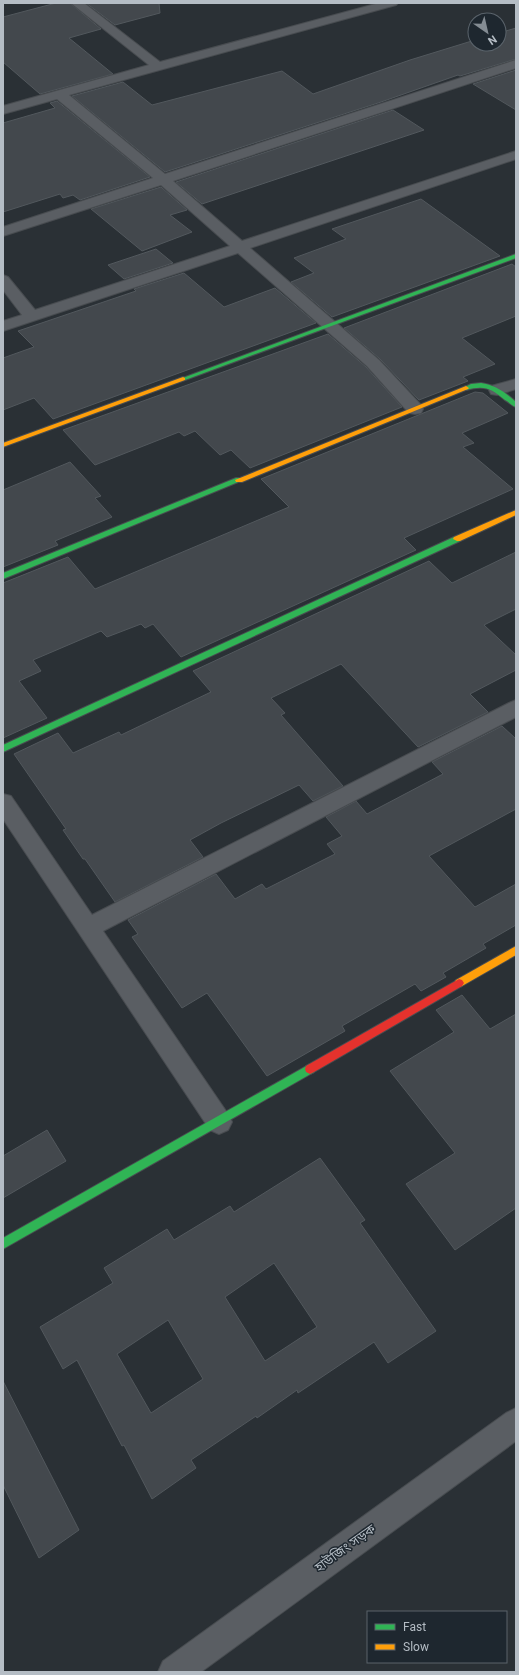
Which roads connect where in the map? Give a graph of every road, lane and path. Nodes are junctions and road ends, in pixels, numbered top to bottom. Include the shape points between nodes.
1 (77, 3) edge
2 (392, 3) edge
3 (516, 64) edge
4 (158, 66) junction
5 (59, 94) junction
6 (3, 110) edge
7 (516, 154) edge
8 (162, 180) junction
9 (3, 232) edge
10 (238, 247) junction
11 (516, 256) edge
12 (3, 280) edge
13 (32, 317) junction
14 (3, 326) edge
15 (330, 326) junction
16 (516, 384) edge
17 (497, 390) junction
18 (516, 405) edge
19 (415, 409) junction
20 (3, 445) edge
21 (516, 512) edge
22 (3, 576) edge
23 (516, 708) edge
24 (3, 749) edge
25 (3, 802) edge
26 (88, 928) junction
27 (516, 950) edge
28 (219, 1122) junction
29 (3, 1244) edge
30 (516, 1423) edge
31 (174, 1672) edge

1 - 4 street
2 - 4 street
3 - 8 street
4 - 5 street
5 - 6 street
5 - 8 street
7 - 10 street
8 - 9 street
8 - 10 street
10 - 13 street
10 - 15 street
11 - 15 street
12 - 13 street
13 - 14 street
15 - 19 street via 373,363
15 - 20 street
16 - 17 street
17 - 18 street
17 - 19 street via 486,385 472,386
19 - 22 street
21 - 24 street
23 - 26 street
25 - 26 street
26 - 28 street
27 - 28 street
28 - 29 street
30 - 31 street, হাউজিং সড়ক

